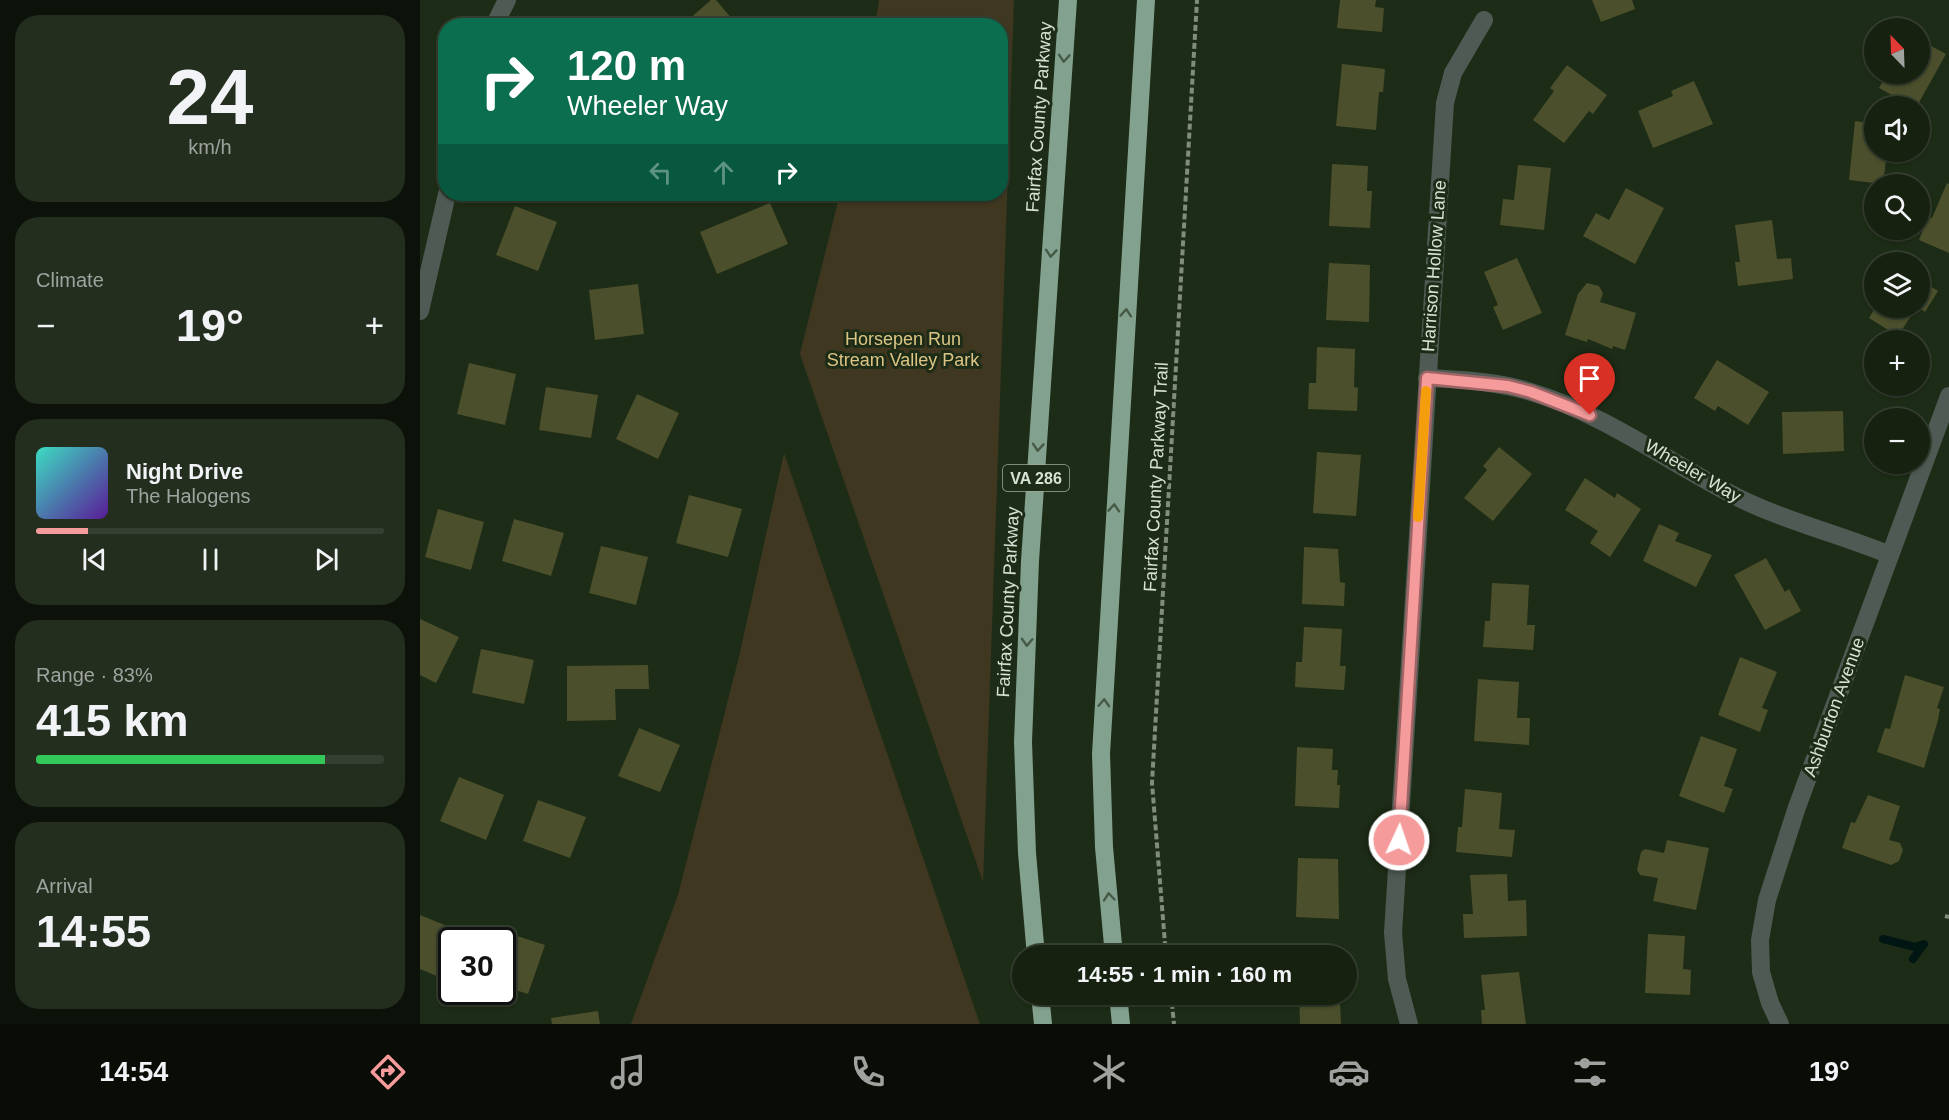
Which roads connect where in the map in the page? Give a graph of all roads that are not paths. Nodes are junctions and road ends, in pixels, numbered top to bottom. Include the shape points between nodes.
1 (507, 0) edge
2 (1068, 0) edge
3 (1146, 0) edge
4 (498, 18) edge
5 (1484, 20) dead end
6 (445, 201) edge
7 (420, 311) edge
8 (1427, 378) junction
9 (1949, 396) edge
10 (1890, 555) junction
11 (1035, 945) edge
12 (1113, 945) edge
13 (1041, 1005) edge
14 (1119, 1005) edge
15 (1043, 1024) edge
16 (1121, 1024) edge
17 (1409, 1024) edge
18 (1780, 1024) edge

1 - 4 street
2 -> 11 highway, Fairfax County Parkway / VA 286 via 1030,561 1024,730 1027,853
12 -> 3 highway via 1101,754
5 - 8 street, Harrison Hollow Lane via 1453,73 1445,103
6 - 7 street
8 - 10 street, Wheeler Way via 1465,380 1531,392 1631,435 1733,495
8 - 17 street, Harrison Hollow Lane via 1393,933 1397,979
9 - 10 street, Ashburton Avenue
10 - 18 street, Ashburton Avenue via 1767,900 1760,940 1761,972
13 - 15 highway
14 - 16 highway

